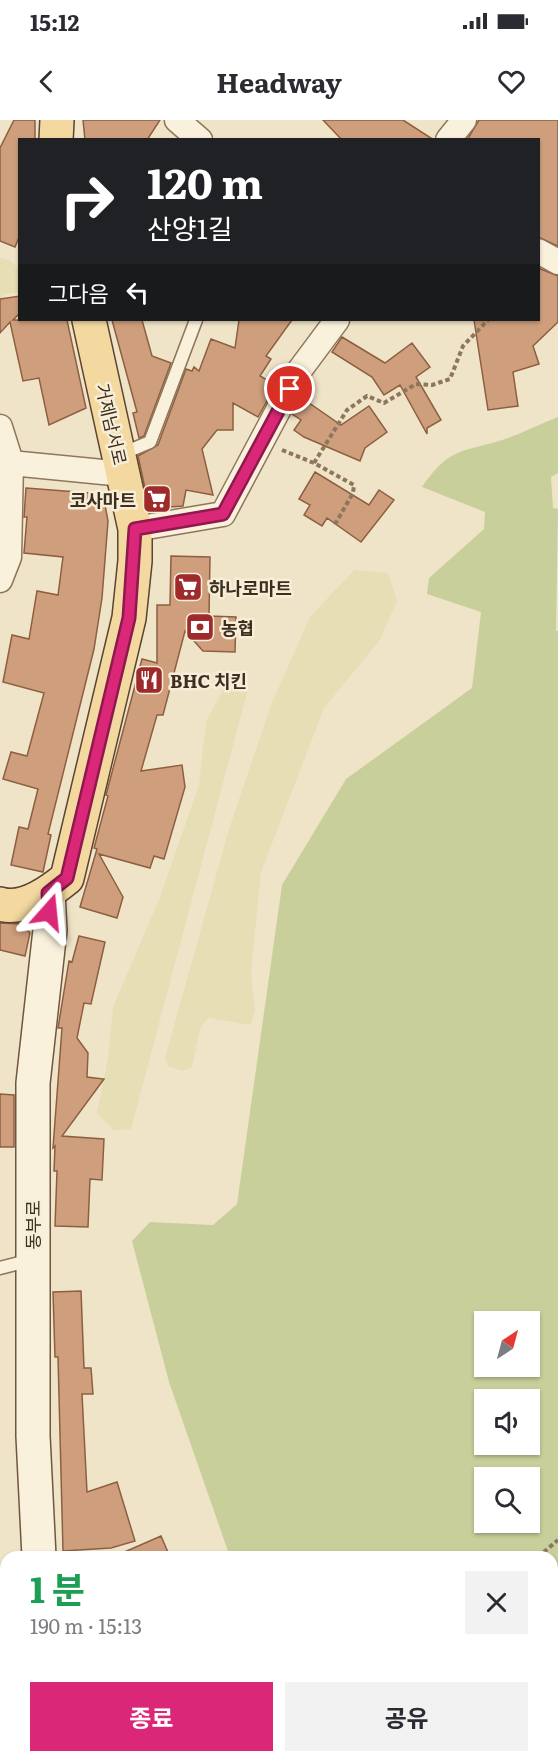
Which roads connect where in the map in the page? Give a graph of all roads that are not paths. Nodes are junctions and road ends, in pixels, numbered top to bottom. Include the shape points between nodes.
1 (57, 120) edge
2 (177, 120) edge
3 (464, 120) edge
4 (56, 138) edge
5 (198, 138) edge
6 (450, 138) edge
7 (540, 252) edge
8 (558, 262) edge
9 (88, 321) edge
10 (196, 321) edge
11 (336, 321) edge
12 (0, 427) edge
13 (6, 462) edge
14 (121, 464) junction
15 (135, 529) junction
16 (0, 580) edge
17 (48, 893) junction
18 (0, 904) edge
19 (32, 1259) junction
20 (0, 1268) edge
21 (39, 1551) edge

1 - 4 main road
2 - 5 street
3 - 6 street
7 - 8 street
9 - 14 main road, 거제남서로
10 - 14 lane via 150,442
11 - 15 street via 299,371 223,514
12 - 13 street
13 - 14 street
13 - 16 street via 9,557
14 - 15 main road, 거제남서로
15 - 17 main road, 거제남서로 via 129,618 67,878
17 - 18 main road, 거제남서로 via 10,907
17 - 19 street, 동부로 via 50,930 33,1083
19 - 20 lane
19 - 21 street, 동부로 via 33,1436

